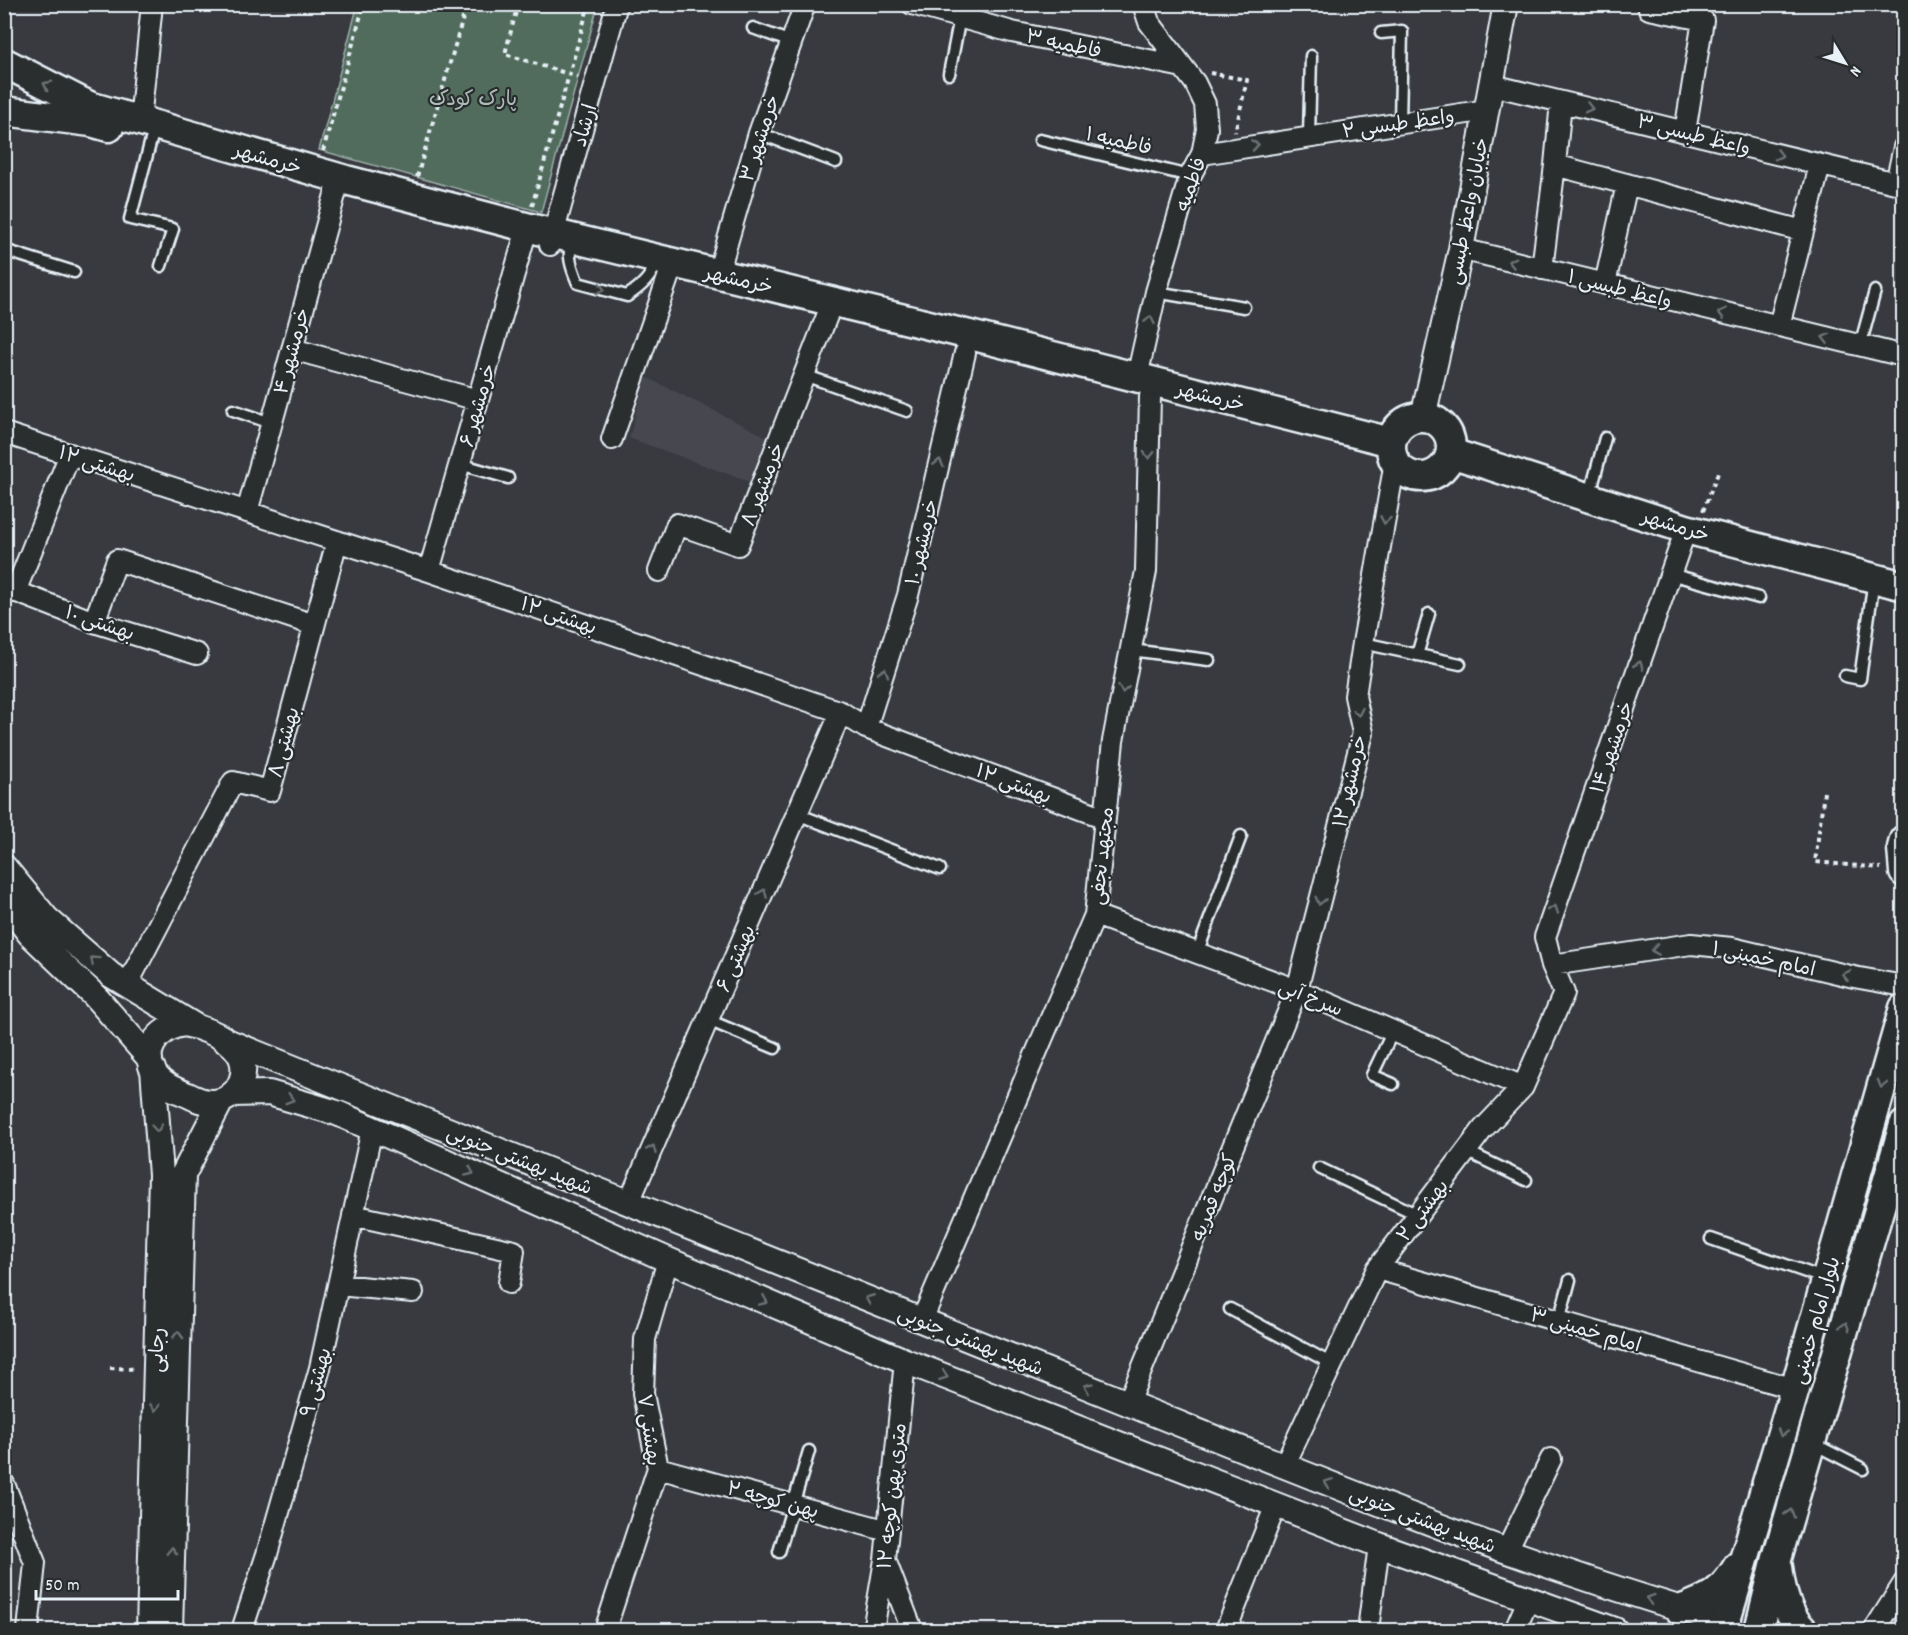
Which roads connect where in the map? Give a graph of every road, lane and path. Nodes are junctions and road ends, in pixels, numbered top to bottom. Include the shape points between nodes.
1 (152, 4) edge
2 (364, 4) edge
3 (467, 4) edge
4 (519, 4) edge
5 (589, 4) edge
6 (617, 4) edge
7 (805, 4) edge
8 (912, 4) edge
9 (1143, 4) edge
10 (1506, 4) edge
11 (1649, 9) dead end
12 (960, 17) junction
13 (753, 28) dead end
14 (1381, 33) dead end
15 (792, 42) junction
16 (1311, 57) dead end
17 (5, 62) edge
18 (1183, 67) junction
19 (949, 74) dead end
20 (569, 75) junction
21 (596, 83) junction
22 (1492, 85) junction
23 (4, 98) edge
24 (1561, 102) junction
25 (1487, 110) junction
26 (4, 111) edge
27 (90, 114) junction
28 (1400, 122) junction
29 (146, 131) junction
30 (1685, 132) junction
31 (759, 133) junction
32 (1309, 136) junction
33 (1040, 140) dead end
34 (1904, 147) edge
35 (1231, 149) junction
36 (1202, 154) junction
37 (836, 162) dead end
38 (1555, 165) junction
39 (1820, 165) junction
40 (1190, 176) junction
41 (326, 182) junction
42 (1627, 184) junction
43 (1900, 184) edge
44 (412, 197) junction
45 (1803, 231) junction
46 (549, 239) junction
47 (1461, 249) junction
48 (4, 250) edge
49 (160, 266) dead end
50 (660, 269) junction
51 (1542, 269) junction
52 (74, 272) dead end
53 (718, 274) junction
54 (1605, 284) junction
55 (1875, 291) dead end
56 (1156, 292) junction
57 (1244, 306) dead end
58 (827, 316) junction
59 (1779, 326) junction
60 (1860, 346) junction
61 (292, 349) junction
62 (965, 353) junction
63 (1904, 356) edge
64 (804, 375) junction
65 (1143, 387) junction
66 (478, 400) junction
67 (233, 410) dead end
68 (907, 411) dead end
69 (1423, 417) junction
70 (271, 423) junction
71 (4, 433) edge
72 (1605, 438) dead end
73 (612, 439) dead end
74 (1392, 452) junction
75 (1451, 453) junction
76 (70, 454) junction
77 (460, 464) junction
78 (1718, 473) dead end
79 (508, 478) dead end
80 (1589, 498) junction
81 (247, 512) junction
82 (1690, 530) junction
83 (337, 540) junction
84 (429, 571) junction
85 (659, 571) dead end
86 (1670, 574) junction
87 (1874, 579) junction
88 (1904, 586) edge
89 (10, 590) edge
90 (1759, 598) dead end
91 (1429, 614) dead end
92 (94, 622) junction
93 (314, 625) junction
94 (1363, 643) junction
95 (1131, 650) junction
96 (197, 654) dead end
97 (1418, 655) junction
98 (1209, 660) dead end
99 (1460, 664) dead end
100 (1845, 676) dead end
101 (841, 712) junction
102 (866, 728) junction
103 (1824, 792) dead end
104 (797, 814) junction
105 (1105, 818) junction
106 (1241, 836) dead end
107 (1904, 840) edge
108 (4, 867) edge
109 (940, 869) dead end
110 (1903, 871) edge
111 (4, 902) edge
112 (1095, 915) junction
113 (1197, 953) junction
114 (1552, 965) junction
115 (127, 986) junction
116 (1904, 986) edge
117 (1297, 990) junction
118 (1904, 1008) edge
119 (708, 1020) junction
120 (195, 1026) junction
121 (1393, 1031) junction
122 (224, 1040) junction
123 (775, 1048) dead end
124 (151, 1064) junction
125 (1393, 1084) dead end
126 (1523, 1087) junction
127 (226, 1098) junction
128 (1904, 1125) edge
129 (372, 1129) junction
130 (1466, 1151) junction
131 (1319, 1168) dead end
132 (1526, 1180) dead end
133 (629, 1203) junction
134 (353, 1215) junction
135 (1418, 1215) junction
136 (1711, 1239) dead end
137 (737, 1246) junction
138 (668, 1260) junction
139 (1377, 1269) junction
140 (1570, 1280) dead end
141 (1826, 1280) junction
142 (721, 1282) junction
143 (510, 1283) dead end
144 (338, 1284) junction
145 (413, 1292) dead end
146 (1230, 1309) dead end
147 (922, 1320) junction
148 (1559, 1321) junction
149 (905, 1361) junction
150 (1332, 1364) junction
151 (1795, 1389) junction
152 (1128, 1403) junction
153 (1812, 1443) junction
154 (809, 1451) dead end
155 (1551, 1459) dead end
156 (1284, 1466) junction
157 (658, 1468) junction
158 (1863, 1469) dead end
159 (4, 1484) edge
160 (794, 1505) junction
161 (1276, 1505) junction
162 (9, 1508) edge
163 (888, 1531) junction
164 (1379, 1545) junction
165 (1747, 1551) junction
166 (779, 1552) dead end
167 (1506, 1552) junction
168 (1777, 1558) junction
169 (885, 1560) junction
170 (1904, 1583) edge
171 (1529, 1598) junction
172 (1680, 1610) junction
173 (1732, 1628) edge
174 (28, 1630) edge
175 (149, 1630) edge
176 (170, 1630) edge
177 (242, 1630) edge
178 (605, 1630) edge
179 (873, 1630) edge
180 (912, 1630) edge
181 (1226, 1630) edge
182 (1368, 1630) edge
183 (1515, 1630) edge
184 (1615, 1630) edge
185 (1759, 1630) edge
186 (1803, 1630) edge
187 (1874, 1630) edge

1 - 29 street
2 - 41 path
3 - 44 path
4 - 20 path via 505,54
5 - 20 path
6 - 21 street, ارشاد
7 - 15 street, خرمشهر ۳
8 - 12 street, فاطمیه ۳
9 - 18 street, فاطمیه via 1149,22
10 - 22 street, خیابان واعظ طبسی
11 - 30 street via 1703,20
12 - 18 street, فاطمیه ۳ via 1012,32
12 - 19 lane
13 - 15 lane
14 - 28 lane via 1402,31
15 - 31 street, خرمشهر ۳
16 - 32 lane
17 - 23 main road via 8,79
27 -> 17 main road
18 - 35 path via 1247,80
18 - 36 street, فاطمیه via 1205,104 1207,129
20 - 21 path
20 - 46 path
21 - 46 street, ارشاد
22 - 24 street, واعظ طبسی ۳
22 - 25 street, خیابان واعظ طبسی
24 -> 30 street, واعظ طبسی ۳
24 - 38 street
25 - 28 street, واعظ طبسی ۲
25 - 47 street, خیابان واعظ طبسی
26 - 27 main road
27 - 29 main road, خرمشهر
28 - 32 street, واعظ طبسی ۲
29 - 41 main road, خرمشهر
29 - 49 lane via 130,219 173,229
30 -> 39 street, واعظ طبسی ۳
31 - 37 lane
31 - 53 street, خرمشهر ۳
35 -> 32 street, واعظ طبسی ۲
33 - 40 lane, فاطمیه ۱
34 - 43 street
35 - 36 street, واعظ طبسی ۲
36 - 40 street, فاطمیه
38 - 42 street
38 - 51 street
39 - 43 street, واعظ طبسی ۳
39 - 45 street
40 - 56 street, فاطمیه
41 - 44 main road, خرمشهر
41 - 46 main road, خرمشهر
41 - 61 street, خرمشهر ۴
42 - 45 street
42 - 54 street
44 - 46 main road, خرمشهر
45 - 59 street
46 - 50 main road, خرمشهر
46 -> 50 lane via 578,283 627,296
46 - 66 street, خرمشهر ۶
51 -> 47 street, واعظ طبسی ۱
47 - 69 street, خیابان واعظ طبسی
48 - 52 lane
50 - 53 main road, خرمشهر
50 - 58 main road, خرمشهر
50 - 73 street
51 - 54 street, واعظ طبسی ۱
53 - 65 main road, خرمشهر
59 -> 54 street, واعظ طبسی ۱
55 - 60 lane
56 - 57 lane
65 -> 56 street, فاطمیه
58 - 62 main road, خرمشهر
58 - 64 street, خرمشهر ۸
60 -> 59 street, واعظ طبسی ۱
60 - 63 street, واعظ طبسی ۱
61 - 66 street
61 - 70 street, خرمشهر ۴
62 - 65 main road, خرمشهر
102 -> 62 street, خرمشهر ۱۰ via 908,595
64 - 68 lane
64 - 85 street, خرمشهر ۸ via 738,545 677,524
65 - 74 main road, خرمشهر
65 -> 95 street, مجتهد نجفی via 1146,571
66 - 77 street, خرمشهر ۶
67 - 70 lane
69 - 74 main road via 1399,427
69 - 75 main road via 1432,419 1448,433
70 - 81 street, خرمشهر ۴
71 - 76 street, بهشتی ۱۲
72 - 80 lane
74 - 75 main road via 1401,470 1421,477 1440,471
74 -> 94 street, خرمشهر ۱۲
75 - 80 main road, خرمشهر
76 - 81 street, بهشتی ۱۲
76 - 89 street
77 - 79 lane
77 - 84 street, خرمشهر ۶
78 - 82 path
80 - 82 main road, خرمشهر
81 - 83 street, بهشتی ۱۲
82 - 86 street, خرمشهر ۱۴
82 - 87 main road, خرمشهر
83 - 84 street, بهشتی ۱۲
83 - 93 street, بهشتی ۸
84 - 101 street, بهشتی ۱۲
86 - 90 lane
114 -> 86 street, خرمشهر ۱۴ via 1545,937
87 - 88 main road, خرمشهر
87 - 100 lane via 1860,679
89 - 92 street, بهشتی ۱۰
91 - 97 lane
92 - 93 street via 117,560
92 - 96 street, بهشتی ۱۰
93 - 115 street, بهشتی ۸ via 270,791 233,782
94 - 97 lane
94 -> 117 street, خرمشهر ۱۲ via 1355,696 1362,733
95 - 98 lane
95 -> 105 street, مجتهد نجفی via 1113,741
97 - 99 lane
101 - 102 street, بهشتی ۱۲
101 - 104 street, بهشتی ۶
102 - 105 street, بهشتی ۱۲
103 - 110 path via 1815,861
104 - 109 lane
119 -> 104 street, بهشتی ۶
105 - 112 street, مجتهد نجفی
106 - 113 lane
107 - 110 main road
115 -> 108 street via 46,918
111 - 124 street via 30,933 94,994
112 - 113 street, سرخ آبی
112 - 147 street, مجتهد نجفی
113 - 117 street, سرخ آبی
116 -> 114 street, امام خمینی ۱ via 1732,948 1691,944
114 - 126 street, بهشتی ۲ via 1564,993
115 - 120 street
117 - 121 street, سرخ آبی
117 - 152 street, کوچه قمریه
118 -> 141 main road, بلوار امام خمینی
119 - 123 lane
133 -> 119 street, بهشتی ۶
120 - 122 street
120 - 124 street via 174,1025 164,1030 151,1048
121 - 125 lane via 1372,1075
121 - 126 street, سرخ آبی
122 - 127 street via 239,1054 244,1074
122 - 133 street, شهید بهشتی جنوبی
124 - 127 street via 167,1086 206,1102
124 -> 175 street, رجایی via 161,1175
126 - 130 street, بهشتی ۲
127 -> 129 street, شهید بهشتی جنوبی via 269,1094 337,1113
176 -> 127 street, رجایی via 183,1174
153 -> 128 main road, بلوار امام خمینی
129 - 134 street, بهشتی ۹
129 -> 138 street, شهید بهشتی جنوبی
130 - 132 lane
130 - 135 street, بهشتی ۲
131 - 135 lane
133 - 137 street, شهید بهشتی جنوبی
134 - 143 street via 514,1251
134 - 144 street, بهشتی ۹
135 - 139 street, بهشتی ۲
136 - 141 lane
137 - 142 street
147 -> 137 street, شهید بهشتی جنوبی
138 - 142 street, شهید بهشتی جنوبی
138 - 157 street, بهشتی ۷ via 645,1339 643,1394
139 - 148 street, امام خمینی ۳
139 - 150 street, بهشتی ۲
140 - 148 lane
141 - 151 main road, بلوار امام خمینی
142 -> 149 street, شهید بهشتی جنوبی
144 - 145 street
144 - 177 street, بهشتی ۹ via 320,1368
146 - 150 lane
152 -> 147 street, شهید بهشتی جنوبی
148 - 151 street, امام خمینی ۳
149 -> 161 street, شهید بهشتی جنوبی
149 - 163 street, ۱۲ متری پهن کوچه
150 - 156 street, بهشتی ۲
151 -> 165 main road, بلوار امام خمینی
152 - 156 street, شهید بهشتی جنوبی
153 - 158 lane
168 -> 153 main road, بلوار امام خمینی
154 - 160 lane
155 - 167 street
167 -> 156 street, شهید بهشتی جنوبی
157 - 160 street, پهن کوچه ۲
157 - 178 street, بهشتی ۷
159 - 162 street
160 - 163 street, پهن کوچه ۲
160 - 166 lane
161 - 164 street, شهید بهشتی جنوبی
161 - 181 street
162 - 174 street via 35,1563
163 - 169 street, ۱۲ متری پهن کوچه
164 - 171 street, شهید بهشتی جنوبی
164 - 182 street
165 - 172 main road via 1727,1584 1706,1601
165 - 173 main road, بلوار امام خمینی
172 -> 167 street, شهید بهشتی جنوبی
168 - 185 main road, بلوار امام خمینی
168 - 186 main road via 1781,1594
169 - 179 street, ۱۲ متری پهن کوچه
169 - 180 street
170 - 187 street
171 - 183 street
171 - 184 street, شهید بهشتی جنوبی
172 - 173 street, شهید بهشتی جنوبی

